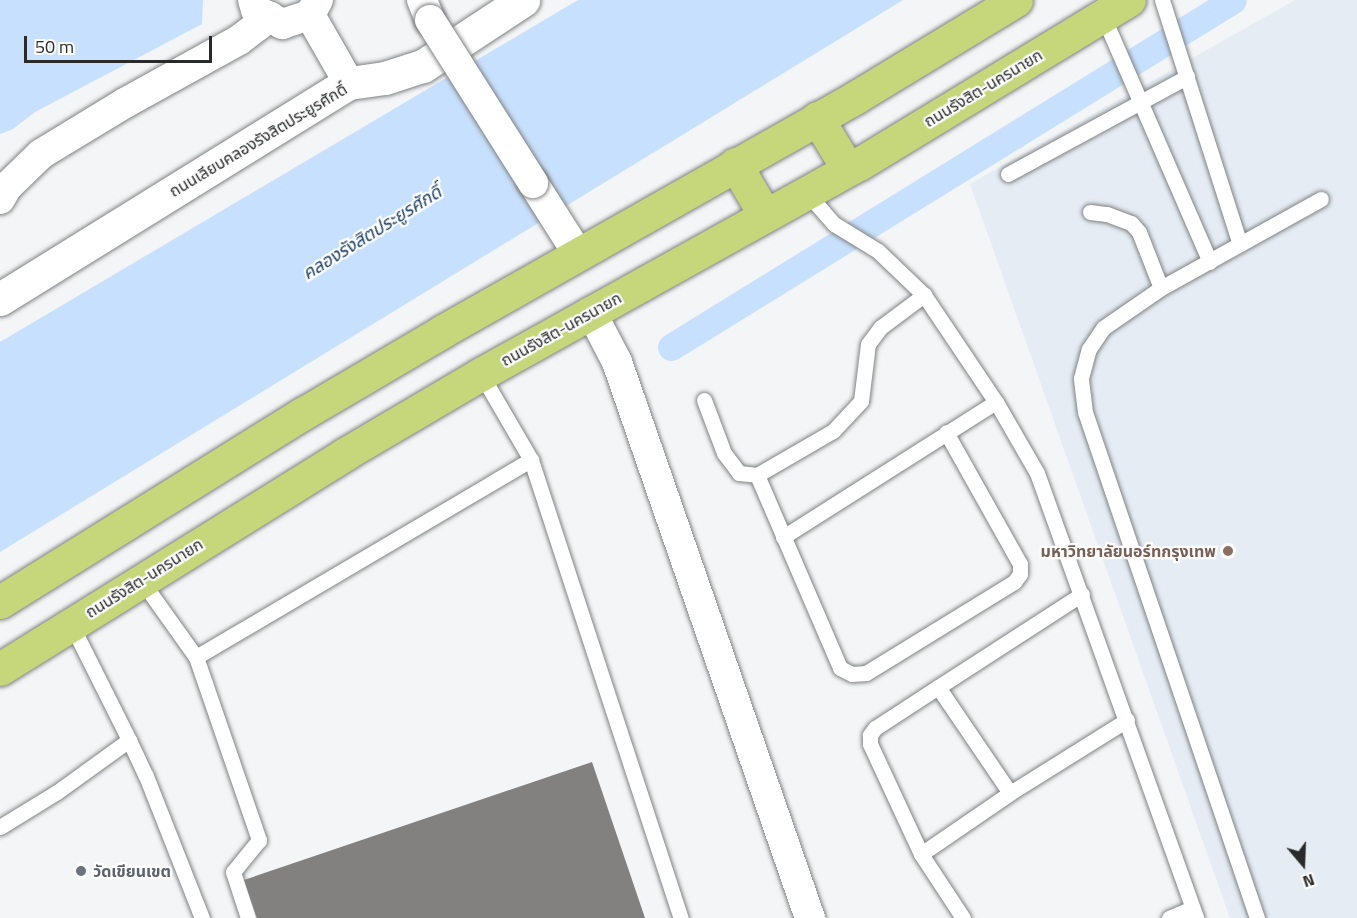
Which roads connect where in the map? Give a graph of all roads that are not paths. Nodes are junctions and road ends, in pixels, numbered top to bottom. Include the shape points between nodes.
1 (1016, 0) edge
2 (1162, 0) edge
3 (506, 4) edge
4 (314, 8) edge
5 (1116, 8) edge
6 (262, 9) edge
7 (426, 10) edge
8 (1185, 73) junction
9 (349, 82) junction
10 (1139, 99) junction
11 (817, 118) junction
12 (735, 164) junction
13 (848, 169) junction
14 (1008, 174) dead end
15 (806, 192) junction
16 (0, 199) edge
17 (1321, 199) dead end
18 (1090, 212) dead end
19 (765, 215) junction
20 (1240, 244) junction
21 (579, 254) junction
22 (1210, 262) junction
23 (1161, 288) junction
24 (924, 295) junction
25 (0, 299) edge
26 (591, 312) junction
27 (481, 374) junction
28 (704, 400) dead end
29 (996, 402) junction
30 (946, 432) junction
31 (531, 460) junction
32 (757, 475) junction
33 (783, 537) junction
34 (141, 580) junction
35 (1082, 594) junction
36 (0, 602) edge
37 (71, 624) junction
38 (196, 657) junction
39 (0, 669) edge
40 (938, 687) junction
41 (1127, 720) junction
42 (129, 740) junction
43 (1010, 793) junction
44 (0, 827) edge
45 (921, 854) junction
46 (1194, 913) edge
47 (202, 918) edge
48 (248, 918) edge
49 (681, 918) edge
50 (810, 918) edge
51 (963, 918) edge
52 (1169, 918) edge
53 (1257, 918) edge

1 - 11 main road
2 - 8 lane
3 - 9 street, ถนนเลียบคลองรังสิตประยูรศักดิ์ via 423,66 385,78
4 - 6 street via 282,24
4 - 9 street
5 - 10 lane via 1119,52
5 - 13 main road, ถนนรังสิต-นครนายก
6 - 16 street via 238,40 41,154
7 - 21 street, bridge
8 - 10 lane
8 - 20 lane
9 - 25 street, ถนนเลียบคลองรังสิตประยูรศักดิ์
10 - 14 lane
10 - 22 lane
11 - 12 main road
11 - 13 main road
12 - 19 main road
12 - 21 main road
13 - 15 main road, ถนนรังสิต-นครนายก
15 - 19 main road, ถนนรังสิต-นครนายก
15 - 24 lane via 834,224 878,251
17 - 20 lane
18 - 23 lane via 1131,223 1139,232
19 - 26 main road, ถนนรังสิต-นครนายก
20 - 22 lane
21 - 36 main road via 304,413
22 - 23 lane
23 - 53 lane via 1103,328 1089,349 1081,378 1085,412
24 - 29 lane
24 - 32 lane via 881,327 868,344 861,401 833,431
26 - 27 main road, ถนนรังสิต-นครนายก
26 - 50 street via 617,362
27 - 31 lane
27 - 34 main road, ถนนรังสิต-นครนายก
28 - 32 lane via 724,453 739,473
29 - 30 lane
29 - 35 lane via 1037,473
30 - 33 lane
30 - 33 lane via 1020,564 1020,574 1014,582 866,673 852,674 840,668
31 - 38 lane
31 - 49 lane
32 - 33 lane
34 - 37 main road, ถนนรังสิต-นครนายก
34 - 38 lane
35 - 40 lane
35 - 41 lane
37 - 39 main road, ถนนรังสิต-นครนายก
37 - 42 lane
38 - 48 lane via 259,840 233,872
40 - 43 lane
40 - 45 lane via 870,735 870,744
41 - 43 lane
41 - 46 lane
42 - 44 lane
42 - 47 lane
43 - 45 lane
45 - 51 lane
46 - 52 lane

